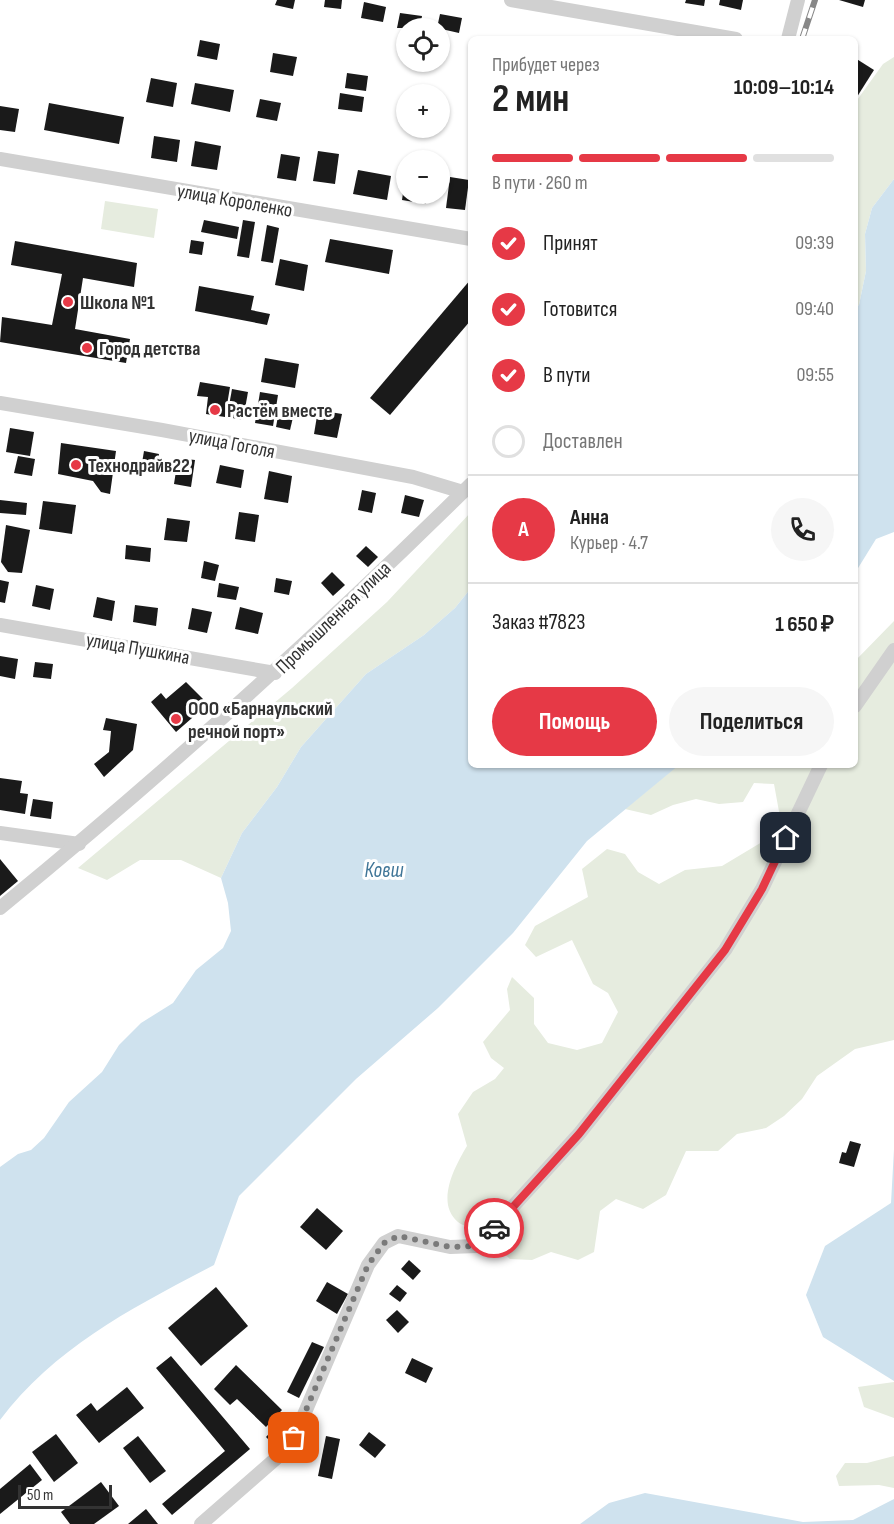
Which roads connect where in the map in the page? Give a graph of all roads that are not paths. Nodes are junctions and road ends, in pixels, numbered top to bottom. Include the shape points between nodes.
1 (511, 0) edge
2 (798, 0) edge
3 (718, 36) edge
4 (789, 36) edge
5 (0, 159) edge
6 (468, 238) edge
7 (0, 403) edge
8 (467, 488) edge
9 (0, 625) edge
10 (894, 650) edge
11 (275, 673) junction
12 (858, 701) edge
13 (820, 768) edge
14 (0, 833) edge
15 (79, 844) junction
16 (0, 908) edge
17 (201, 1524) edge

1 - 3 street
2 - 4 street
5 - 6 street, улица Короленко
7 - 8 street, улица Гоголя
8 - 11 street, Промышленная улица
9 - 11 street, улица Пушкина
10 - 12 street
11 - 15 street, Промышленная улица
13 - 17 street via 762,889 725,950 607,1099 477,1246 450,1247 398,1236 384,1243 368,1265 294,1438
14 - 15 street
15 - 16 street, Промышленная улица

